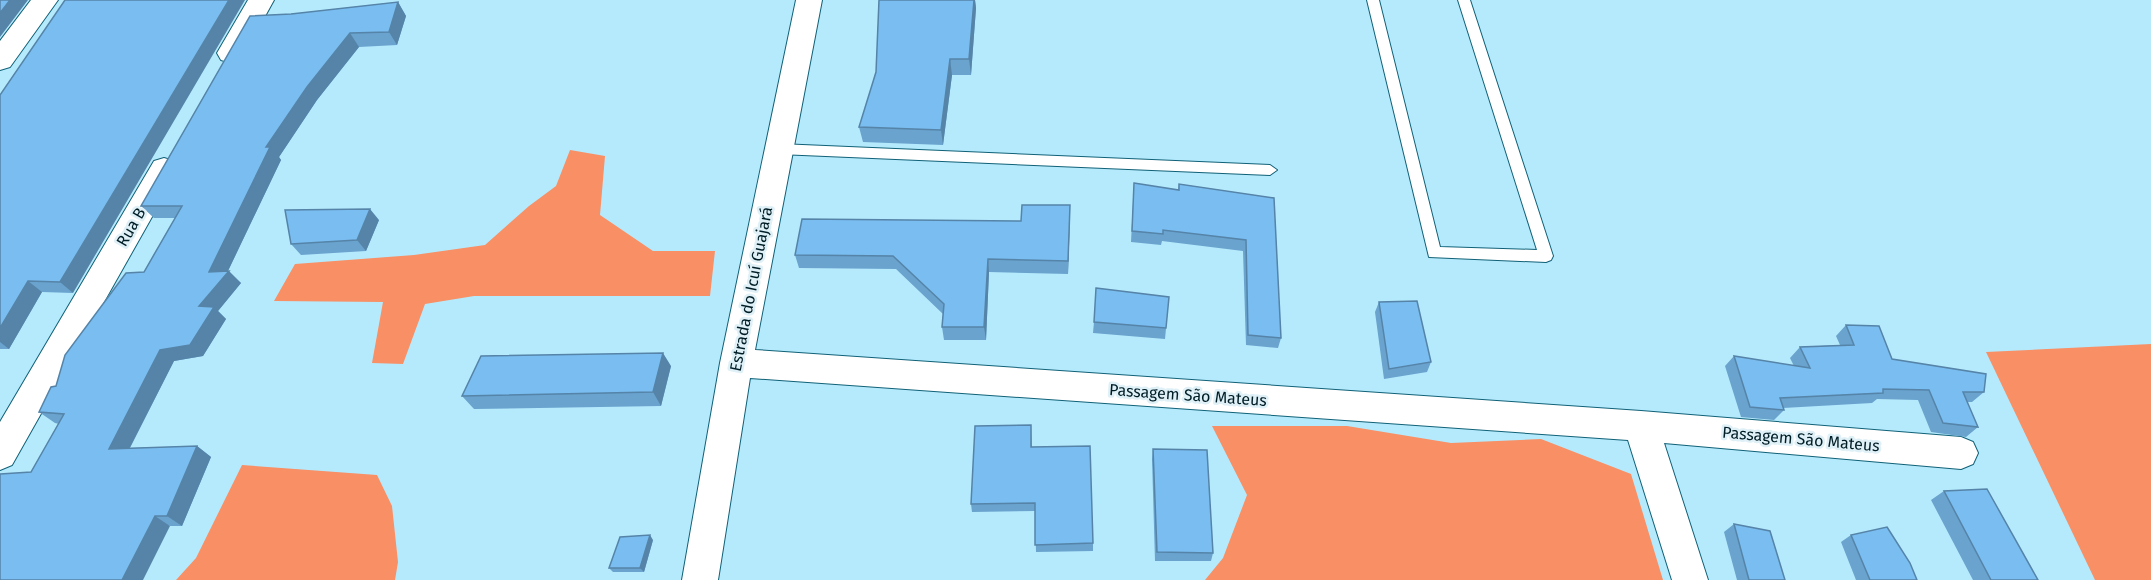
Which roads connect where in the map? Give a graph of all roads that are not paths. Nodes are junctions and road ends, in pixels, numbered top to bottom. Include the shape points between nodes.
1 (45, 0) edge
2 (261, 0) edge
3 (809, 0) edge
4 (1373, 0) edge
5 (1464, 0) edge
6 (0, 60) edge
7 (219, 72) edge
8 (178, 144) edge
9 (779, 149) junction
10 (1270, 170) dead end
11 (736, 363) junction
12 (1641, 426) junction
13 (1961, 453) dead end
14 (0, 454) edge
15 (700, 580) edge
16 (1690, 580) edge

1 - 6 street
2 - 7 street
3 - 9 street, Estrada do Icuí Guajará
4 - 5 lane via 1434,253 1546,256
8 - 14 street, Rua B
9 - 10 lane
9 - 11 street, Estrada do Icuí Guajará
11 - 12 street, Passagem São Mateus
11 - 15 street, Estrada do Icuí Guajará
12 - 13 street, Passagem São Mateus
12 - 16 street

